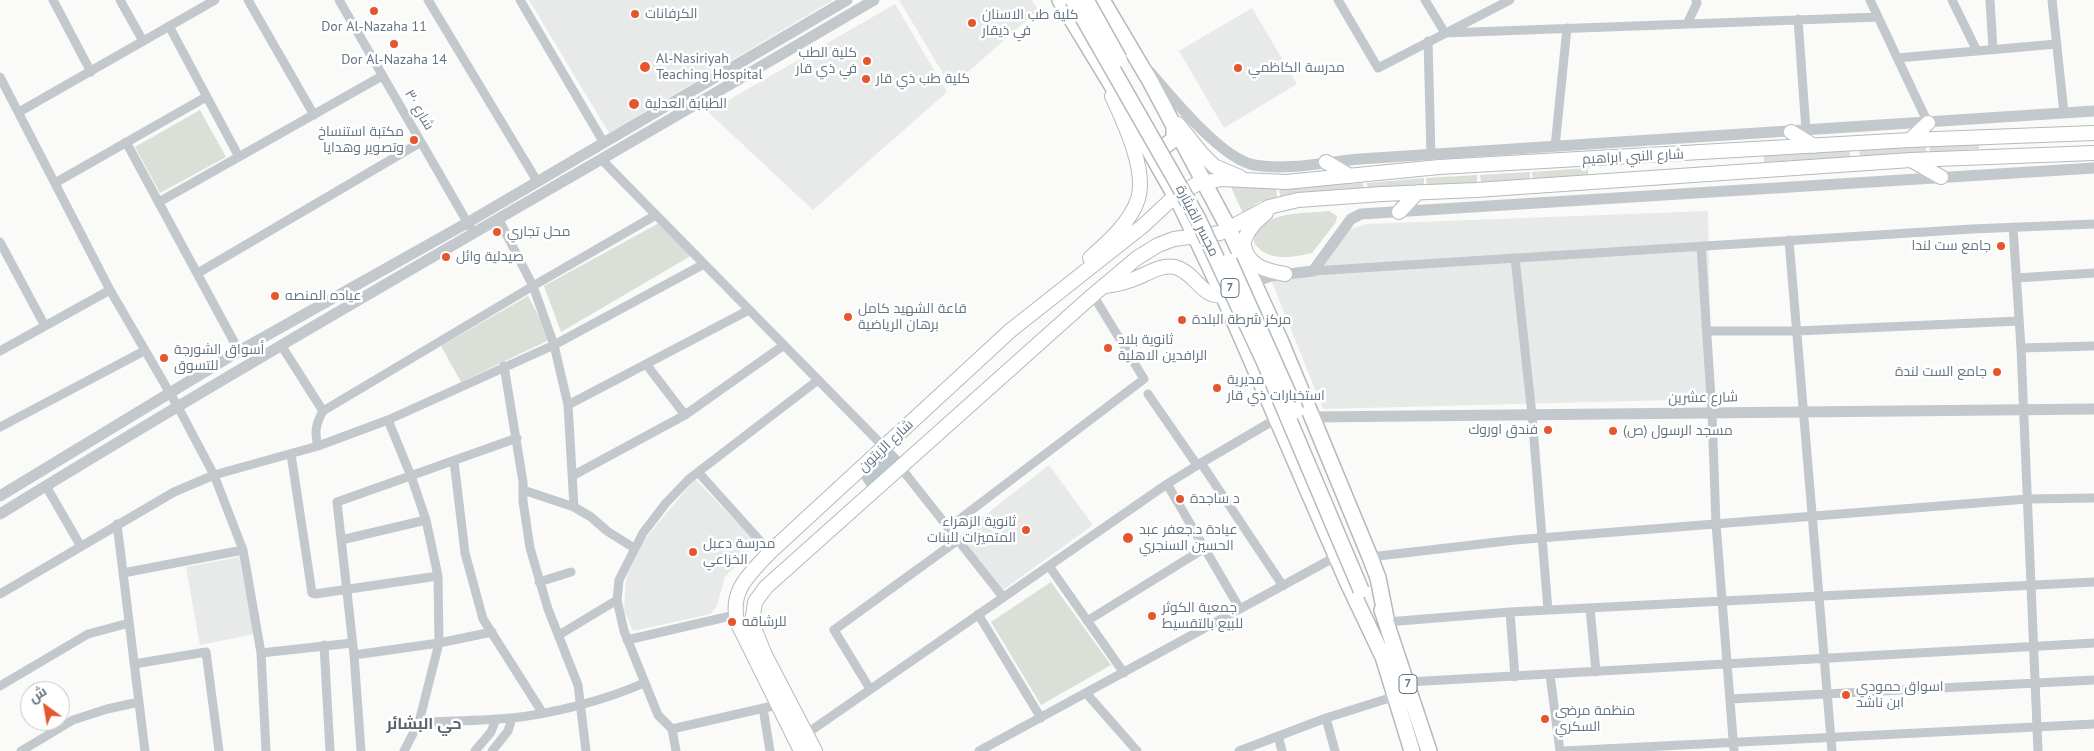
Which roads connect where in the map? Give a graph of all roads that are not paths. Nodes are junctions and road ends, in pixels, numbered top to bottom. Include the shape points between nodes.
1 (53, 0) edge
2 (120, 0) edge
3 (215, 0) edge
4 (248, 0) edge
5 (339, 0) edge
6 (428, 0) edge
7 (520, 0) edge
8 (847, 0) edge
9 (874, 0) edge
10 (1060, 0) edge
11 (1073, 0) edge
12 (1086, 0) edge
13 (1102, 0) edge
14 (1338, 0) edge
15 (1426, 0) edge
16 (1510, 0) edge
17 (1870, 0) edge
18 (1952, 0) edge
19 (1990, 0) edge
20 (2052, 0) edge
21 (1699, 1) edge
22 (1878, 17) junction
23 (1798, 19) junction
24 (1687, 24) junction
25 (169, 26) junction
26 (1567, 28) junction
27 (1445, 32) junction
28 (143, 41) junction
29 (1428, 41) junction
30 (2057, 44) junction
31 (1129, 47) junction
32 (1993, 50) junction
33 (1977, 51) junction
34 (1094, 54) junction
35 (1898, 58) junction
36 (91, 72) junction
37 (382, 76) junction
38 (0, 77) edge
39 (3, 89) edge
40 (206, 97) junction
41 (1159, 99) junction
42 (2094, 111) edge
43 (19, 112) junction
44 (2064, 113) junction
45 (314, 115) junction
46 (1928, 123) junction
47 (1174, 128) junction
48 (1806, 130) junction
49 (1791, 132) junction
50 (2094, 132) edge
51 (1910, 140) junction
52 (126, 142) junction
53 (422, 142) junction
54 (604, 143) junction
55 (1145, 143) junction
56 (1814, 146) junction
57 (1555, 147) junction
58 (2094, 153) edge
59 (1431, 155) junction
60 (1671, 155) junction
61 (239, 157) junction
62 (602, 160) junction
63 (1911, 160) junction
64 (1326, 162) junction
65 (2094, 168) edge
66 (1350, 176) junction
67 (1673, 176) junction
68 (1941, 177) junction
69 (1245, 180) junction
70 (537, 182) junction
71 (1205, 182) junction
72 (55, 183) junction
73 (1418, 192) junction
74 (1175, 196) junction
75 (160, 202) junction
76 (1275, 205) junction
77 (1399, 212) junction
78 (656, 215) junction
79 (499, 220) junction
80 (467, 223) junction
81 (2094, 224) edge
82 (2013, 227) junction
83 (1230, 229) junction
84 (474, 234) junction
85 (1196, 237) junction
86 (1244, 239) junction
87 (1789, 240) junction
88 (0, 242) edge
89 (1701, 246) junction
90 (1515, 258) junction
91 (1242, 259) junction
92 (704, 264) junction
93 (1313, 271) junction
94 (198, 273) junction
95 (2094, 273) edge
96 (1284, 274) junction
97 (2016, 278) junction
98 (1253, 281) junction
99 (533, 286) junction
100 (110, 290) junction
101 (1097, 291) junction
102 (1223, 295) junction
103 (749, 310) junction
104 (2019, 321) junction
105 (46, 326) junction
106 (1011, 330) junction
107 (1707, 331) junction
108 (1797, 332) junction
109 (554, 344) junction
110 (281, 345) junction
111 (784, 345) junction
112 (2094, 346) edge
113 (2021, 348) junction
114 (0, 351) edge
115 (144, 351) junction
116 (239, 351) junction
117 (646, 364) junction
118 (504, 366) junction
119 (818, 380) junction
120 (169, 393) junction
121 (1148, 394) dead end
122 (568, 405) junction
123 (178, 407) junction
124 (2024, 410) junction
125 (2094, 410) edge
126 (323, 411) junction
127 (1803, 412) junction
128 (1712, 413) junction
129 (685, 415) junction
130 (1532, 415) junction
131 (1312, 417) junction
132 (1276, 419) junction
133 (388, 420) junction
134 (0, 427) edge
135 (517, 438) junction
136 (318, 446) junction
137 (884, 447) junction
138 (291, 454) junction
139 (454, 461) junction
140 (1199, 464) junction
141 (900, 468) junction
142 (698, 472) junction
143 (855, 474) junction
144 (214, 475) junction
145 (574, 475) junction
146 (411, 476) junction
147 (1167, 484) junction
148 (46, 486) junction
149 (523, 490) junction
150 (872, 493) junction
151 (0, 496) edge
152 (2094, 498) edge
153 (2028, 499) junction
154 (574, 507) junction
155 (819, 508) junction
156 (0, 514) edge
157 (1813, 516) junction
158 (426, 520) junction
159 (117, 524) junction
160 (1716, 524) junction
161 (834, 525) junction
162 (948, 528) junction
163 (1543, 538) junction
164 (341, 540) junction
165 (958, 540) junction
166 (80, 546) junction
167 (634, 548) junction
168 (1205, 548) junction
169 (243, 550) junction
170 (770, 552) junction
171 (1337, 556) junction
172 (1370, 557) junction
173 (1049, 566) junction
174 (571, 572) dead end
175 (123, 573) junction
176 (438, 576) junction
177 (539, 582) junction
178 (2094, 582) edge
179 (2031, 585) junction
180 (1283, 586) junction
181 (1366, 587) junction
182 (346, 589) junction
183 (0, 594) edge
184 (1819, 596) junction
185 (1002, 598) junction
186 (616, 600) junction
187 (1722, 601) junction
188 (1590, 608) junction
189 (1240, 609) junction
190 (1548, 610) junction
191 (1510, 612) junction
192 (978, 614) junction
193 (735, 615) junction
194 (1387, 620) junction
195 (1087, 621) junction
196 (129, 623) junction
197 (492, 632) junction
198 (559, 635) junction
199 (627, 640) junction
200 (352, 643) junction
201 (439, 643) junction
202 (2094, 643) edge
203 (324, 645) junction
204 (2034, 646) junction
205 (261, 653) junction
206 (354, 655) junction
207 (1825, 658) junction
208 (1384, 659) junction
209 (134, 664) junction
210 (1727, 664) junction
211 (1124, 672) junction
212 (1596, 672) junction
213 (1550, 675) junction
214 (1515, 677) junction
215 (2094, 680) edge
216 (1408, 682) junction
217 (644, 683) junction
218 (2036, 684) junction
219 (0, 686) edge
220 (870, 689) junction
221 (1086, 693) junction
222 (1828, 694) junction
223 (1396, 696) junction
224 (1730, 700) junction
225 (139, 702) junction
226 (580, 704) junction
227 (777, 705) junction
228 (763, 708) junction
229 (542, 712) junction
230 (512, 718) junction
231 (1041, 718) junction
232 (1326, 718) junction
233 (496, 719) junction
234 (420, 722) junction
235 (2094, 724) edge
236 (2037, 727) junction
237 (672, 729) junction
238 (806, 734) junction
239 (1278, 736) junction
240 (1831, 737) junction
241 (1734, 747) edge
242 (21, 751) edge
243 (145, 751) edge
244 (219, 751) edge
245 (266, 751) edge
246 (330, 751) edge
247 (362, 751) edge
248 (404, 751) edge
249 (475, 751) edge
250 (492, 751) edge
251 (586, 751) edge
252 (676, 751) edge
253 (770, 751) edge
254 (801, 751) edge
255 (815, 751) edge
256 (979, 751) edge
257 (1137, 751) edge
258 (1239, 751) edge
259 (1282, 751) edge
260 (1335, 751) edge
261 (1412, 751) edge
262 (1429, 751) edge
263 (1560, 751) edge
264 (1564, 751) edge
265 (1832, 751) edge
266 (2038, 751) edge

1 - 36 street
2 - 28 street
3 - 25 street
4 - 45 street
5 - 37 street, شارع ٣٠
6 - 70 street
7 - 54 street
8 - 54 street
9 - 62 street
10 - 34 highway
11 - 181 highway, مجسر القيثارة / 7, bridge via 1198,219
12 - 181 highway, مجسر القيثارة / 7, bridge via 1208,214 1273,357
13 - 31 highway
14 - 29 street via 1378,68
15 - 27 street
16 - 27 street
17 - 22 street
18 - 33 street
19 - 32 street
20 - 30 street
21 - 24 street
22 - 23 street
22 - 35 street
23 - 24 street
23 - 48 street
24 - 26 street
25 - 28 street
25 - 40 street
26 - 27 street
26 - 57 street
27 - 29 street
28 - 36 street
29 - 59 street
30 - 32 street
30 - 44 street
31 - 41 highway
31 - 64 street via 1201,128 1220,147 1240,160 1253,165 1285,166
32 - 33 street
33 - 35 street
34 - 55 highway
34 - 106 main road via 1132,141 1139,171 1139,198 1128,219 1110,240
35 - 46 street
36 - 43 street
37 - 45 street
37 - 53 street, شارع ٣٠
38 - 39 street
39 - 43 street
40 - 52 street
40 - 61 street
41 - 47 highway
41 - 69 main road via 1214,166
42 - 44 street
43 - 72 street
44 - 46 street
45 - 61 street
46 - 48 street
46 - 51 main road
47 - 55 highway via 1174,139 1165,146 1155,149
47 - 71 highway
48 - 49 street
49 - 56 main road
49 - 57 street
50 - 51 main road, شارع النبي ابراهيم
51 - 56 main road, شارع النبي ابراهيم
52 - 72 street
52 - 75 street
53 - 80 street, شارع ٣٠
53 - 94 street
54 - 70 street
55 - 74 highway
56 - 60 main road, شارع النبي ابراهيم
57 - 59 street
58 - 63 main road, شارع النبي ابراهيم
59 - 64 street
60 - 66 main road, شارع النبي ابراهيم via 1439,167
60 - 67 main road
61 - 75 street
62 - 78 street
62 - 79 street
63 - 67 main road, شارع النبي ابراهيم
63 - 68 main road
64 - 66 main road
65 - 68 street
66 - 69 main road, شارع النبي ابراهيم via 1286,182
67 - 73 main road, شارع النبي ابراهيم
68 - 77 street
69 - 71 main road, شارع النبي ابراهيم
70 - 80 street
71 - 74 main road, شارع النبي ابراهيم
71 - 83 highway
72 - 100 street
73 - 76 main road, شارع النبي ابراهيم via 1298,200
73 - 77 main road
74 - 85 highway
74 - 106 main road, شارع الزيتون via 1144,225
75 - 94 street
76 - 83 main road, شارع النبي ابراهيم
76 - 86 main road via 1260,217
77 - 93 street via 1351,219
78 - 92 street
78 - 99 street
79 - 84 street
79 - 99 street
80 - 84 street, شارع ٣٠
80 - 116 street
81 - 82 street
82 - 87 street
82 - 97 street
83 - 85 main road, شارع النبي ابراهيم via 1220,234
83 - 91 highway
84 - 110 street
85 - 101 main road, شارع الزيتون via 1174,239 1158,245
85 - 102 highway
86 - 91 main road
86 - 96 main road via 1246,252 1253,263 1265,270
87 - 89 street
87 - 108 street
88 - 105 street
89 - 90 street
89 - 107 street
90 - 93 street
90 - 130 street
91 - 98 highway
92 - 103 street
92 - 109 street
93 - 96 street
94 - 116 street
95 - 97 street
96 - 98 street
97 - 104 street
98 - 102 street
98 - 131 highway
99 - 109 street
99 - 126 street
100 - 105 street
100 - 115 street
101 - 102 main road via 1157,268 1169,267 1186,272 1209,294
101 - 141 main road, شارع الزيتون
101 - 162 street via 1144,378
102 - 132 highway
103 - 111 street
103 - 117 street
104 - 108 street
104 - 113 street
105 - 114 street
106 - 137 main road, شارع الزيتون
107 - 108 street
107 - 128 street
108 - 127 street
109 - 118 street
109 - 122 street
110 - 123 street
110 - 126 street
111 - 119 street
111 - 129 street
112 - 113 street
113 - 124 street
115 - 120 street
115 - 134 street
116 - 120 street
117 - 122 street
117 - 129 street
118 - 133 street
118 - 135 street
119 - 137 street
119 - 142 street
120 - 123 street
120 - 151 street
121 - 140 street
122 - 145 street
123 - 144 street
123 - 148 street
124 - 125 street, شارع عشرين
124 - 127 street, شارع عشرين
124 - 153 street
126 - 136 street via 316,424
127 - 128 street, شارع عشرين
127 - 157 street
128 - 130 street, شارع عشرين
128 - 160 street
129 - 145 street
130 - 131 street, شارع عشرين
130 - 163 street
131 - 172 highway
132 - 140 street
132 - 171 highway
133 - 136 street
133 - 146 street
135 - 139 street
135 - 149 street
136 - 138 street
137 - 143 main road, شارع الزيتون
138 - 144 street
138 - 182 street via 310,590 315,594
139 - 146 street
139 - 197 street via 465,553 483,619
140 - 147 street
140 - 180 street
141 - 150 main road, شارع الزيتون
141 - 162 street
142 - 167 street via 666,503
142 - 170 street
143 - 150 main road via 851,486 853,491 861,496
143 - 155 main road, شارع الزيتون
144 - 159 street via 174,492
144 - 169 street
145 - 154 street
146 - 158 street
146 - 164 street via 337,502
147 - 168 street
147 - 173 street
148 - 156 street
148 - 166 street
149 - 154 street
149 - 177 street via 530,548
150 - 161 main road, شارع الزيتون
152 - 153 street
153 - 157 street
153 - 179 street
154 - 167 street
155 - 161 main road via 830,504 834,508 838,516
155 - 170 main road, شارع الزيتون
157 - 160 street
157 - 184 street
158 - 164 street
158 - 176 street
159 - 166 street
159 - 175 street
160 - 163 street
160 - 187 street
161 - 238 main road, شارع الزيتون via 766,587 755,602 753,616 754,628 765,655
162 - 165 street
163 - 172 street
163 - 190 street
164 - 182 street
165 - 185 street
165 - 220 street via 834,630
166 - 183 street
167 - 186 street via 619,580
168 - 189 street
168 - 195 street
169 - 175 street
169 - 205 street
170 - 193 main road, شارع الزيتون via 743,582 737,596
171 - 180 street
171 - 208 highway
172 - 194 highway
173 - 185 street
173 - 195 street
174 - 177 street
175 - 196 street
176 - 182 street
176 - 201 street
177 - 198 street
178 - 179 street
179 - 184 street
179 - 204 street
180 - 189 street
181 - 194 highway, 7
181 - 208 highway, 7
182 - 200 street
184 - 187 street
184 - 207 street
185 - 192 street
186 - 198 street
186 - 199 street
187 - 188 street
187 - 210 street
188 - 190 street
188 - 212 street
189 - 211 street
190 - 191 street
191 - 194 street
191 - 214 street
192 - 220 street
192 - 231 street
193 - 199 street
193 - 227 main road
194 - 216 highway, 7
195 - 211 street
196 - 209 street
196 - 219 street via 88,634
197 - 201 street
197 - 229 street
198 - 226 street via 578,685
199 - 217 street
200 - 203 street
200 - 206 street
201 - 206 street
201 - 234 street
202 - 204 street
203 - 205 street
203 - 246 street
204 - 207 street
204 - 218 street
205 - 245 street
206 - 247 street
207 - 210 street
207 - 222 street
208 - 223 highway, 7
209 - 225 street
209 - 244 street via 206,652
210 - 212 street
210 - 224 street
211 - 221 street
212 - 213 street
213 - 214 street
213 - 263 street
214 - 216 street
215 - 218 street
216 - 262 highway, 7
217 - 226 street
217 - 237 street via 658,715
218 - 222 street
218 - 236 street
220 - 238 street
221 - 231 street
221 - 257 street
222 - 224 street
222 - 240 street
223 - 232 street
223 - 261 highway, 7
224 - 241 street
225 - 242 street via 73,720
225 - 243 street
226 - 229 street
226 - 251 street
227 - 228 street
227 - 254 main road
228 - 237 street
228 - 253 street
229 - 230 street
230 - 233 street
230 - 250 street via 508,731
231 - 256 street
232 - 239 street
232 - 260 street
233 - 234 street
233 - 249 street via 491,732
234 - 248 street
235 - 236 street
236 - 240 street
236 - 266 street
237 - 252 street
238 - 255 main road, شارع الزيتون
239 - 258 street
239 - 259 street
240 - 241 street
240 - 265 street
241 - 264 street

